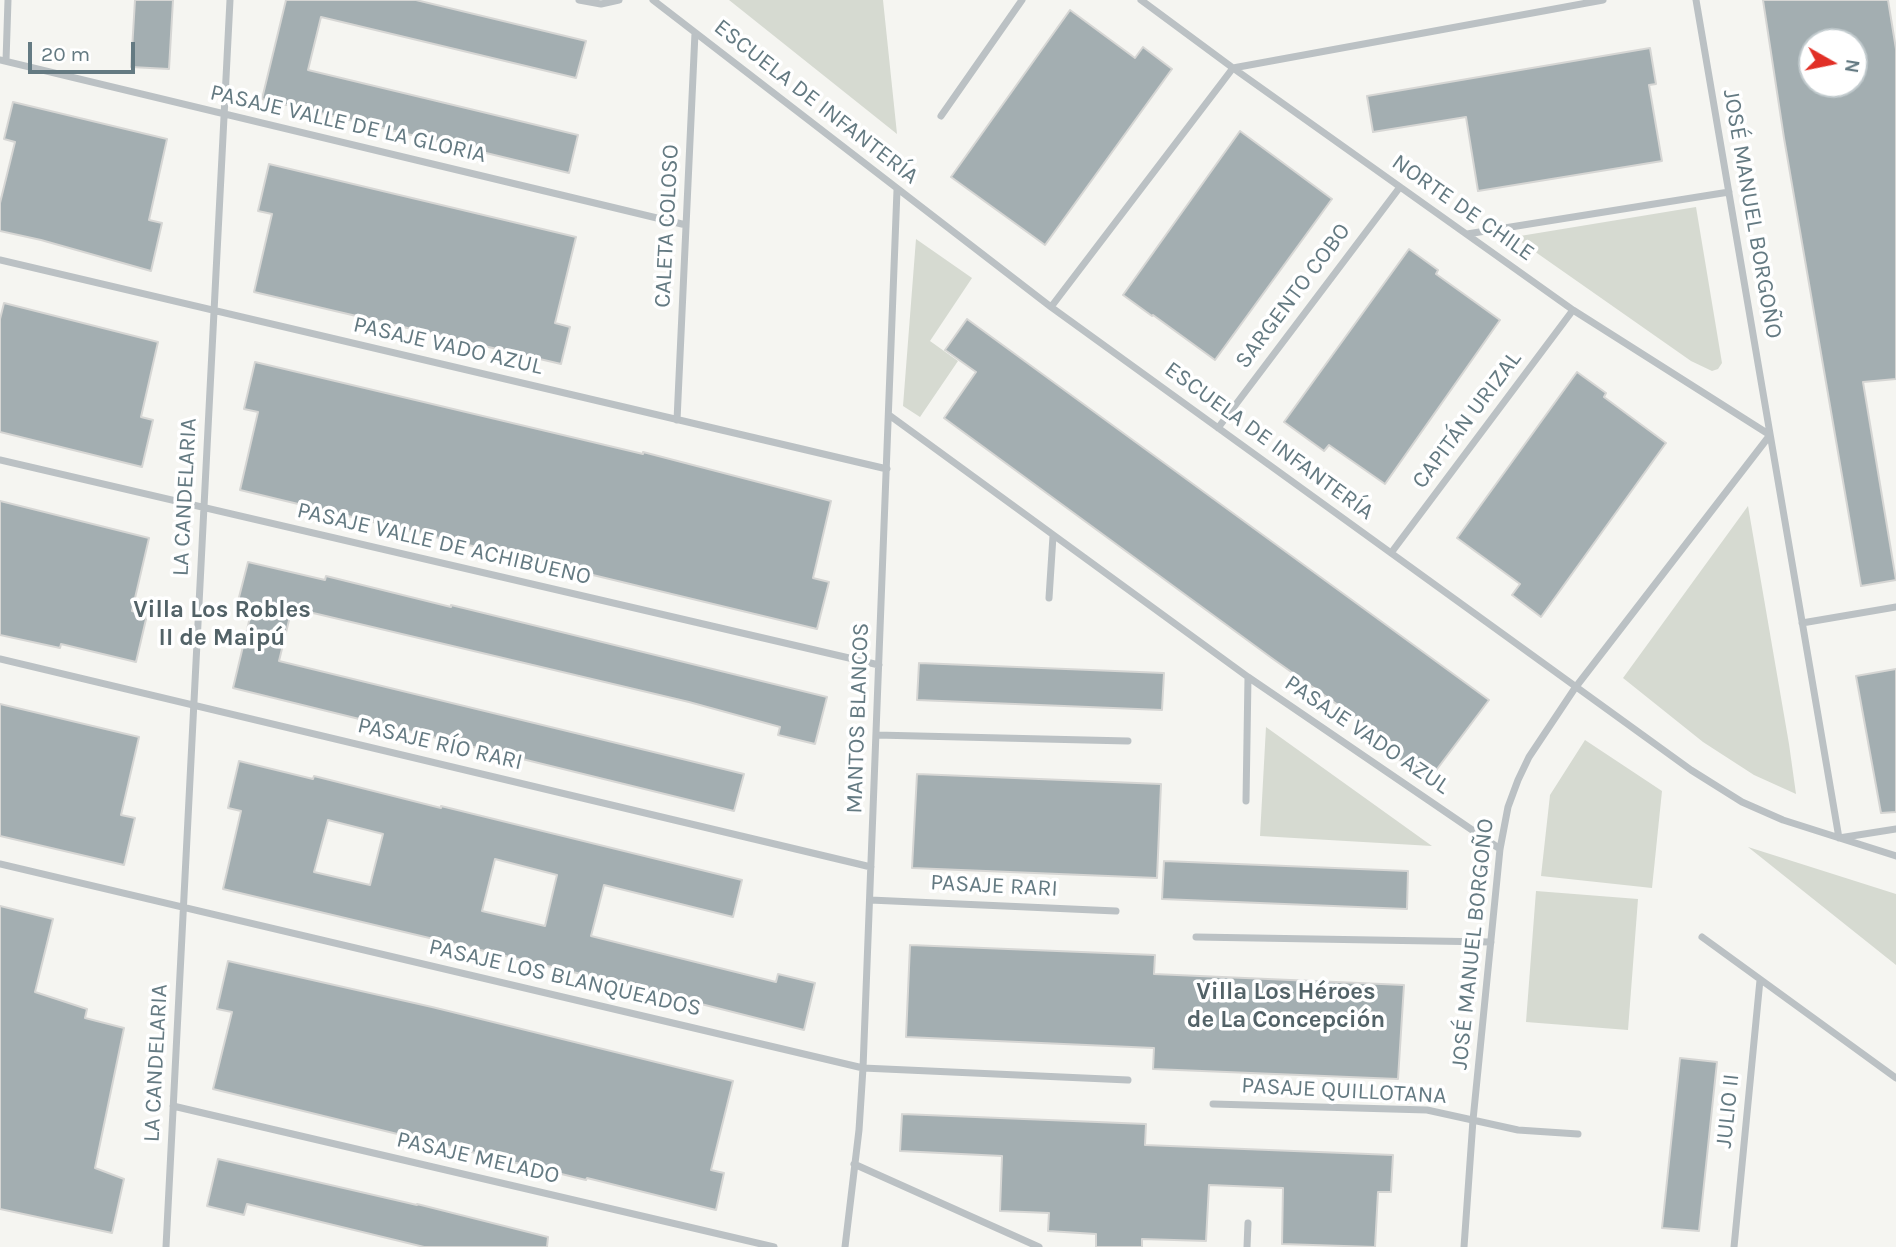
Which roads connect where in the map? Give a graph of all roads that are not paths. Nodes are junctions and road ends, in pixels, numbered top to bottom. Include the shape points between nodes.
1 (8, 0) edge
2 (230, 0) edge
3 (579, 0) edge
4 (619, 0) edge
5 (653, 0) edge
6 (1022, 0) edge
7 (1141, 0) edge
8 (1602, 0) edge
9 (1696, 0) edge
10 (695, 33) junction
11 (3, 61) edge
12 (1233, 68) junction
13 (224, 114) junction
14 (941, 116) dead end
15 (1400, 187) junction
16 (897, 190) junction
17 (1729, 192) junction
18 (686, 225) junction
19 (1466, 234) junction
20 (0, 260) edge
21 (1051, 307) junction
22 (1573, 310) junction
23 (214, 311) junction
24 (889, 415) junction
25 (677, 420) junction
26 (1218, 428) junction
27 (1770, 435) junction
28 (0, 460) edge
29 (887, 469) junction
30 (204, 508) junction
31 (1053, 536) junction
32 (1391, 553) junction
33 (1049, 598) dead end
34 (1896, 607) edge
35 (1802, 623) junction
36 (0, 659) edge
37 (879, 665) junction
38 (1248, 677) junction
39 (1575, 688) junction
40 (194, 705) junction
41 (876, 735) junction
42 (1128, 741) dead end
43 (1246, 801) dead end
44 (1896, 828) edge
45 (1839, 838) junction
46 (1500, 849) junction
47 (1896, 856) edge
48 (0, 864) edge
49 (871, 867) junction
50 (870, 900) junction
51 (183, 908) junction
52 (1116, 911) dead end
53 (1196, 937) dead end
54 (1702, 937) dead end
55 (1491, 942) junction
56 (1760, 980) junction
57 (863, 1068) junction
58 (1896, 1078) edge
59 (1128, 1080) dead end
60 (1213, 1104) dead end
61 (173, 1106) junction
62 (1474, 1120) junction
63 (1578, 1135) dead end
64 (854, 1164) junction
65 (1248, 1223) dead end
66 (166, 1247) edge
67 (774, 1247) edge
68 (845, 1247) edge
69 (1039, 1247) edge
70 (1247, 1247) edge
71 (1464, 1247) edge
72 (1734, 1247) edge

1 - 11 street
2 - 13 street, LA CANDELARIA
3 - 4 street via 601,4
5 - 10 street, ESCUELA DE INFANTERÍA
6 - 14 street
7 - 12 street, NORTE DE CHILE
8 - 12 street
9 - 17 street, JOSÉ MANUEL BORGOÑO
10 - 16 street, ESCUELA DE INFANTERÍA
10 - 18 street, CALETA COLOSO
11 - 13 street, PASAJE VALLE DE LA GLORIA
12 - 15 street, NORTE DE CHILE
12 - 21 street
13 - 18 street, PASAJE VALLE DE LA GLORIA
13 - 23 street, LA CANDELARIA
15 - 19 street, NORTE DE CHILE
15 - 26 street, SARGENTO COBO
16 - 21 street, ESCUELA DE INFANTERÍA
16 - 24 street, MANTOS BLANCOS
17 - 19 street
17 - 27 street, JOSÉ MANUEL BORGOÑO
18 - 25 street, CALETA COLOSO
19 - 22 street, NORTE DE CHILE
20 - 23 street, PASAJE VADO AZUL
21 - 26 street, ESCUELA DE INFANTERÍA
22 - 27 street, NORTE DE CHILE
22 - 32 street, CAPITÁN URIZAL
23 - 25 street, PASAJE VADO AZUL
23 - 30 street, LA CANDELARIA
24 - 29 street, MANTOS BLANCOS
24 - 31 street, PASAJE VADO AZUL
25 - 29 street, PASAJE VADO AZUL
26 - 32 street, ESCUELA DE INFANTERÍA
27 - 35 street, JOSÉ MANUEL BORGOÑO
27 - 39 street, JOSÉ MANUEL BORGOÑO
28 - 30 street, PASAJE VALLE DE ACHIBUENO
29 - 37 street, MANTOS BLANCOS
30 - 37 street, PASAJE VALLE DE ACHIBUENO
30 - 40 street, LA CANDELARIA
31 - 33 street
31 - 38 street, PASAJE VADO AZUL
32 - 39 street, ESCUELA DE INFANTERÍA
34 - 35 street
35 - 45 street, JOSÉ MANUEL BORGOÑO
36 - 40 street, PASAJE RÍO RARI
37 - 41 street, MANTOS BLANCOS
38 - 43 street, PASAJE VADO AZUL
38 - 46 street, PASAJE VADO AZUL
39 - 45 street, ESCUELA DE INFANTERÍA via 1716,787 1783,820
39 - 46 street, JOSÉ MANUEL BORGOÑO via 1529,757 1508,807
40 - 49 street, PASAJE RÍO RARI
40 - 51 street, LA CANDELARIA
41 - 42 street
41 - 49 street, MANTOS BLANCOS
44 - 45 street
45 - 47 street, ESCUELA DE INFANTERÍA
46 - 55 street, JOSÉ MANUEL BORGOÑO
48 - 51 street, PASAJE LOS BLANQUEADOS
49 - 50 street, MANTOS BLANCOS
50 - 52 street, PASAJE RARI
50 - 57 street, MANTOS BLANCOS
51 - 57 street, PASAJE LOS BLANQUEADOS
51 - 61 street, LA CANDELARIA
53 - 55 street
54 - 56 street
55 - 62 street, JOSÉ MANUEL BORGOÑO
56 - 58 street
56 - 72 street, JULIO II
57 - 59 street, PASAJE LOS BLANQUEADOS
57 - 64 street, MANTOS BLANCOS
60 - 62 street, PASAJE QUILLOTANA via 1427,1110
61 - 66 street, LA CANDELARIA
61 - 67 street, PASAJE MELADO
62 - 63 street, PASAJE QUILLOTANA via 1518,1130
62 - 71 street, JOSÉ MANUEL BORGOÑO
64 - 68 street, MANTOS BLANCOS
64 - 69 street
65 - 70 street

